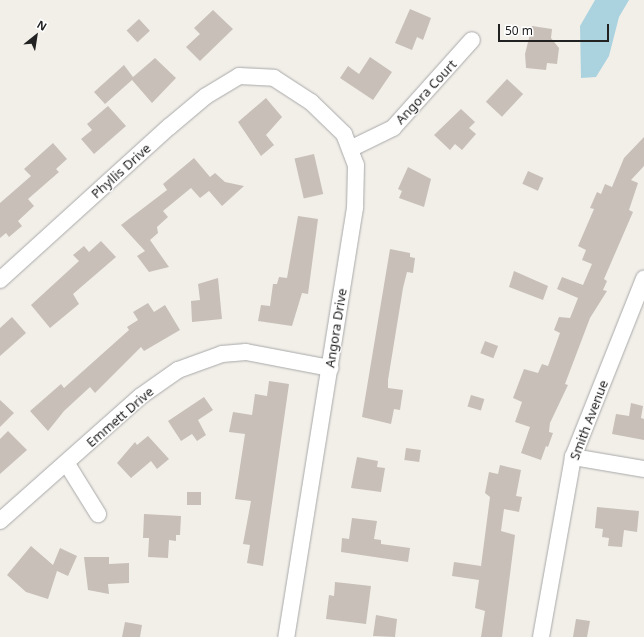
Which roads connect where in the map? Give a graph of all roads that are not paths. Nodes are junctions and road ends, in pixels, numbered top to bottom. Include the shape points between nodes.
1 (472, 40) dead end
2 (250, 74) joint
3 (352, 148) junction
4 (644, 279) edge
5 (0, 280) edge
6 (330, 368) junction
7 (573, 457) junction
8 (67, 464) junction
9 (644, 469) edge
10 (98, 514) dead end
11 (0, 521) edge
12 (286, 637) edge
13 (541, 637) edge

1 - 3 street, Angora Court via 393,128
2 - 3 street, Angora Drive via 274,78 311,102 331,118
2 - 5 street, Phyllis Drive via 239,76 206,96
3 - 6 street, Angora Drive via 356,165 356,208
4 - 7 street, Smith Avenue
6 - 8 street, Emmett Drive via 246,352 202,360 178,370 141,396
6 - 12 street, Angora Drive
7 - 9 street
7 - 13 street, Smith Avenue
8 - 10 street
8 - 11 street, Emmett Drive

